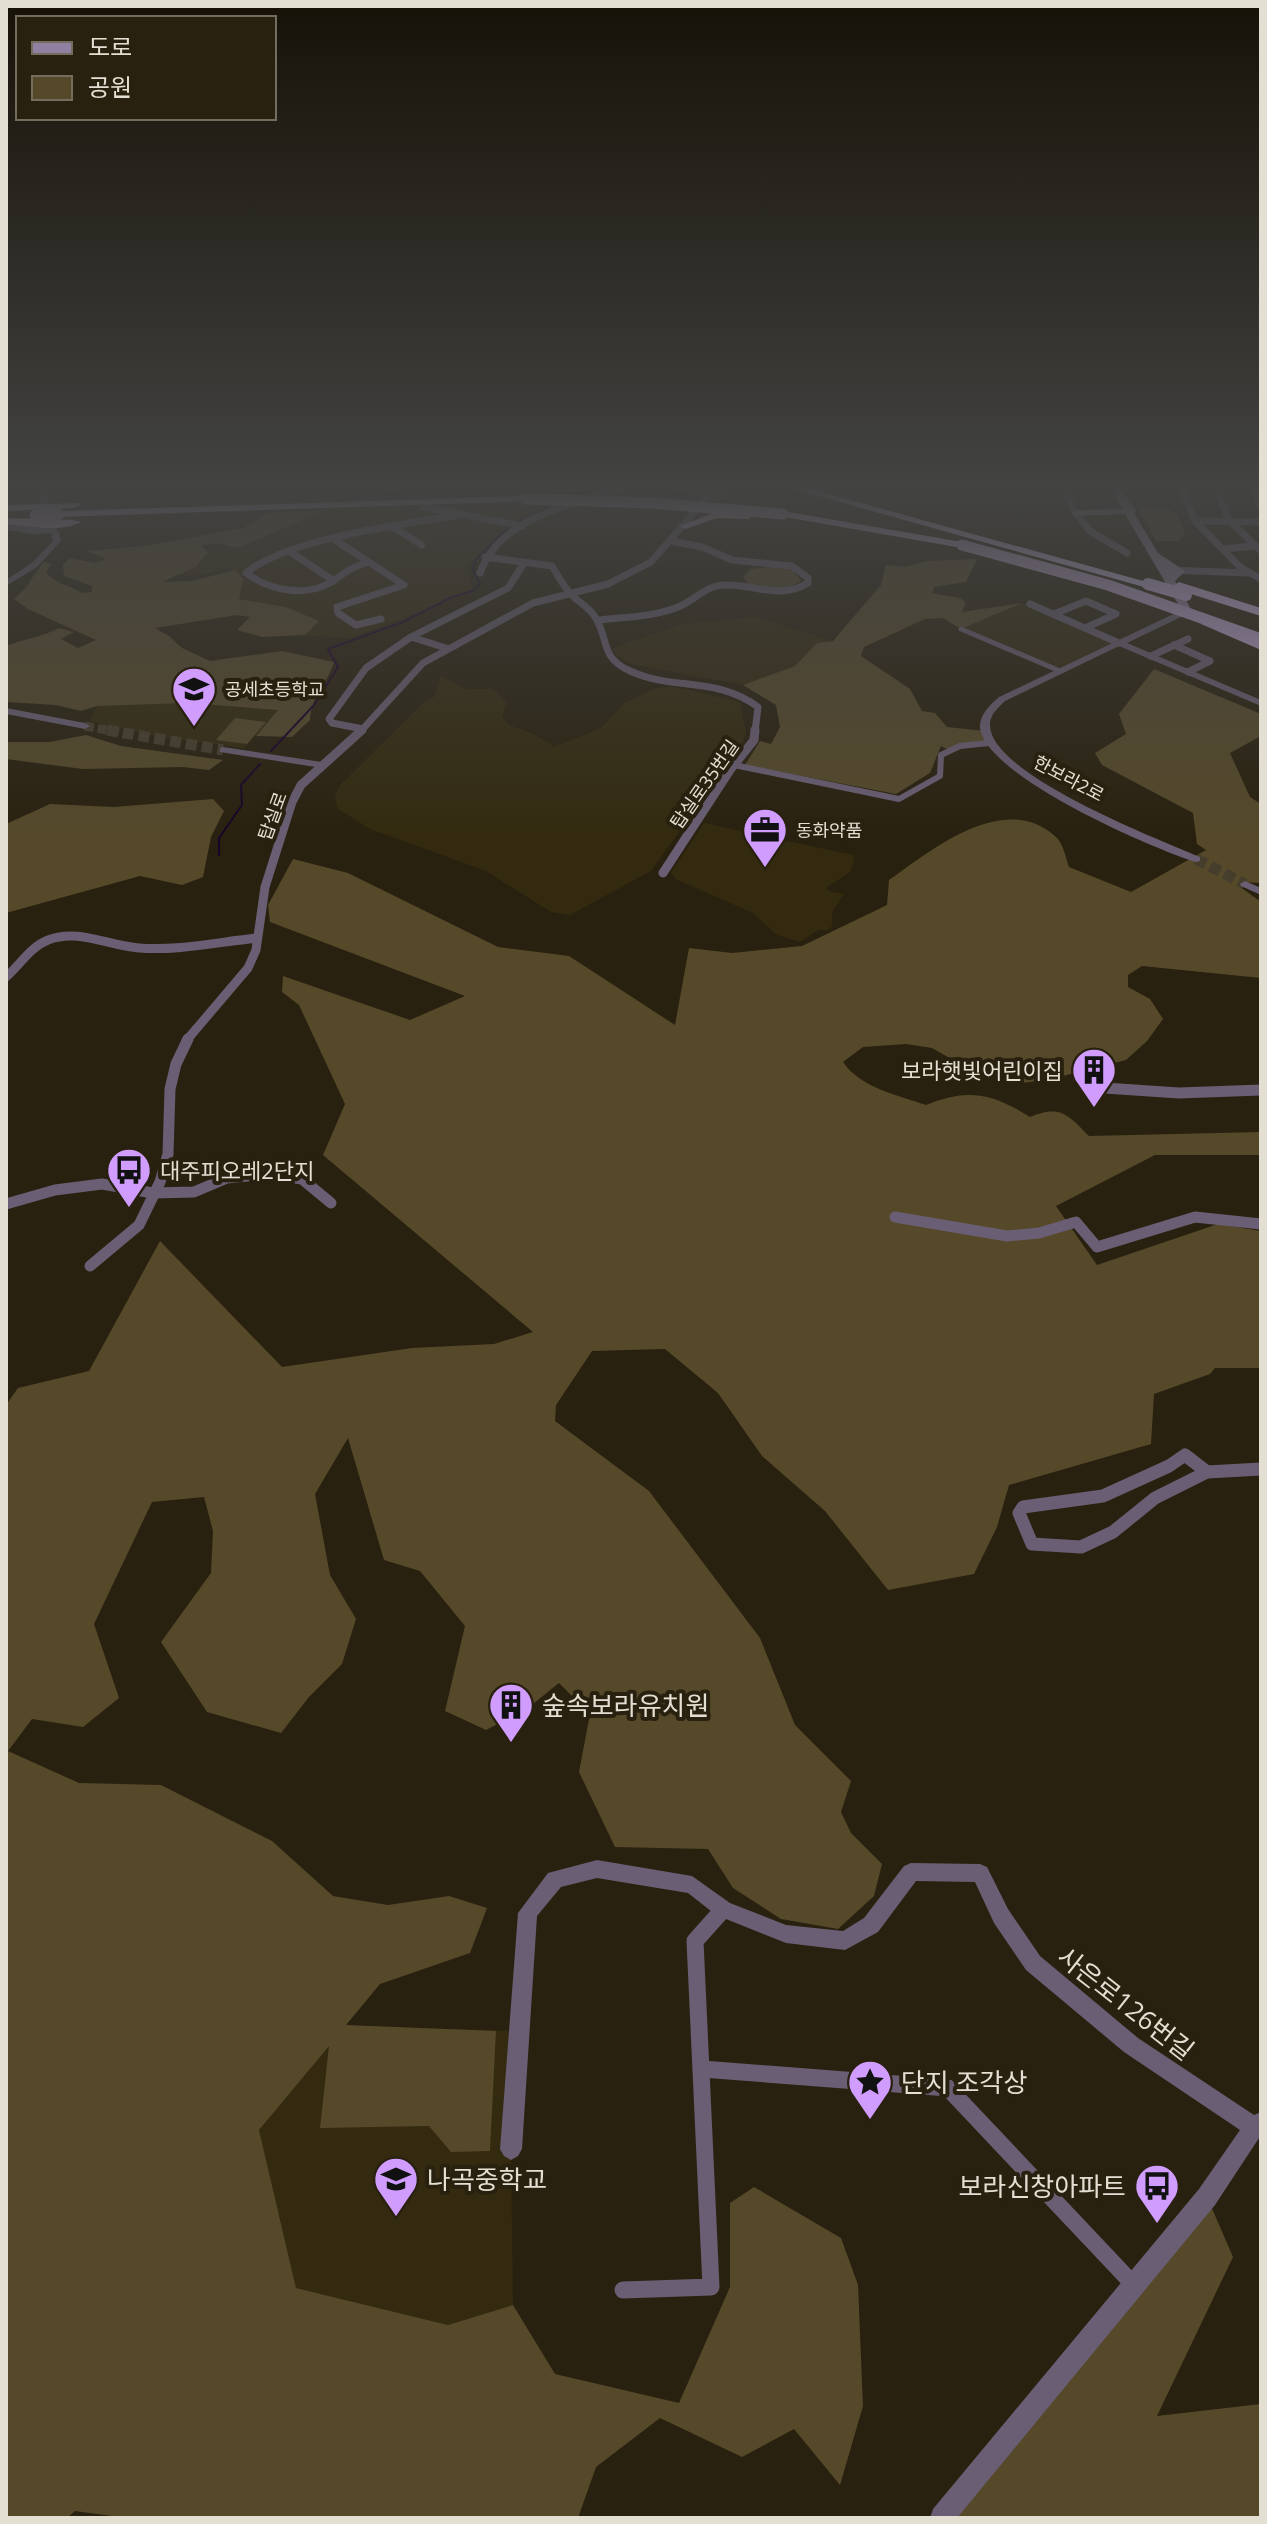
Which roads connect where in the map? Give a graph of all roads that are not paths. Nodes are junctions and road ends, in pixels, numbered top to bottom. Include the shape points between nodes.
1 (350, 603) edge
2 (479, 603) edge
3 (534, 603) edge
4 (580, 603) edge
5 (685, 603) edge
6 (1082, 603) edge
7 (1090, 603) edge
8 (1155, 603) edge
9 (1173, 603) edge
10 (1191, 603) edge
11 (1194, 603) edge
12 (1207, 603) edge
13 (1030, 604) dead end
14 (1054, 614) junction
15 (1261, 615) edge
16 (381, 619) dead end
17 (598, 620) junction
18 (1085, 628) junction
19 (961, 629) dead end
20 (1261, 632) edge
21 (411, 637) junction
22 (1188, 639) dead end
23 (1119, 643) junction
24 (1261, 643) edge
25 (1174, 645) junction
26 (446, 648) junction
27 (1151, 656) junction
28 (1060, 671) junction
29 (1188, 672) junction
30 (1261, 703) edge
31 (6, 711) edge
32 (85, 726) tunnel mouth
33 (363, 729) junction
34 (989, 743) junction
35 (223, 750) tunnel mouth
36 (322, 765) junction
37 (734, 765) junction
38 (1196, 859) tunnel mouth
39 (663, 873) dead end
40 (1245, 884) tunnel mouth
41 (1261, 892) edge
42 (257, 938) junction
43 (6, 977) edge
44 (1090, 1087) dead end
45 (1261, 1090) edge
46 (153, 1193) junction
47 (331, 1203) dead end
48 (6, 1204) edge
49 (895, 1217) dead end
50 (1261, 1224) edge
51 (90, 1266) dead end
52 (1261, 1469) edge
53 (1207, 1472) junction
54 (723, 1909) junction
55 (702, 2069) junction
56 (1258, 2124) edge
57 (511, 2149) dead end
58 (1134, 2285) junction
59 (623, 2290) dead end
60 (942, 2518) edge

1 - 16 street via 337,607 338,613 356,625
2 - 21 street
3 - 26 street, 탑실로
4 - 17 street, 탑실로35번길
5 - 17 street via 660,612
6 - 14 street
7 - 18 street via 1116,614
8 - 24 highway, bridge
9 - 23 street
10 - 24 highway
11 - 20 highway
12 - 15 highway
13 - 14 street
14 - 18 street
17 - 37 street, 탑실로35번길 via 605,650 632,672 730,689 758,707 754,740
18 - 23 street
19 - 28 street
21 - 26 street
21 - 33 street via 366,668 329,719
22 - 25 street
23 - 27 street
23 - 28 street
25 - 27 street
25 - 29 street via 1210,661
26 - 33 street, 탑실로 via 413,671
27 - 29 street
28 - 34 street via 991,709 985,731
29 - 30 street
31 - 32 street
33 - 36 street, 탑실로
34 - 37 street via 960,746 941,755 940,776 899,799
34 - 38 street, 한보라2로 via 1030,780
35 - 36 street
36 - 42 street, 탑실로 via 292,802 265,887
37 - 39 street, 탑실로35번길
40 - 41 street
42 - 43 street via 140,948 96,937 62,937 32,950
42 - 46 street, 탑실로 via 248,968 202,1019 176,1064 166,1162
44 - 45 street via 1179,1093
46 - 47 street via 194,1192 227,1178 267,1174 302,1179
46 - 48 street via 102,1184
46 - 51 street, 탑실로 via 139,1225
49 - 50 street via 1007,1236 1076,1222 1097,1247 1195,1217
52 - 53 street
53 - 53 street via 1155,1498 1113,1532 1081,1547 1032,1544 1019,1513 1023,1507 1103,1496 1185,1455
54 - 55 street via 695,1941
54 - 56 street, 사은로126번길 via 786,1934 845,1941 871,1925 911,1872 980,1873 1033,1963 1131,2045
54 - 57 street, 사은로126번길 via 692,1885 597,1869 555,1879 528,1913
55 - 58 street via 948,2088
55 - 59 street via 711,2287
56 - 58 street via 1207,2197
58 - 60 street

